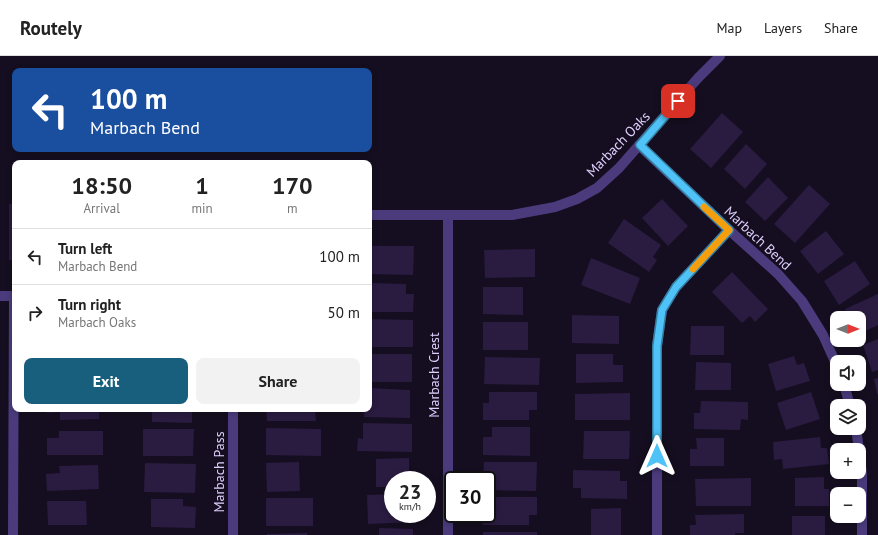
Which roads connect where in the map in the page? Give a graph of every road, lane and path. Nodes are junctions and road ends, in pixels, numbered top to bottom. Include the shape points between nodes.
1 (720, 56) edge
2 (640, 145) junction
3 (372, 215) edge
4 (448, 215) junction
5 (729, 230) junction
6 (0, 296) edge
7 (12, 296) edge
8 (832, 355) edge
9 (14, 412) edge
10 (233, 412) edge
11 (862, 479) edge
12 (13, 535) edge
13 (233, 535) edge
14 (448, 535) edge
15 (657, 535) edge
16 (862, 535) edge

1 - 2 street, Marbach Oaks
2 - 4 street, Marbach Oaks via 597,188 577,199 512,215
2 - 5 street, Marbach Bend
3 - 4 street, Marbach Oaks
4 - 14 street, Marbach Crest
5 - 8 street, Marbach Bend via 778,274 802,301
5 - 15 street via 676,287 662,310 657,346
6 - 7 street
9 - 12 street
10 - 13 street, Marbach Pass
11 - 16 street

